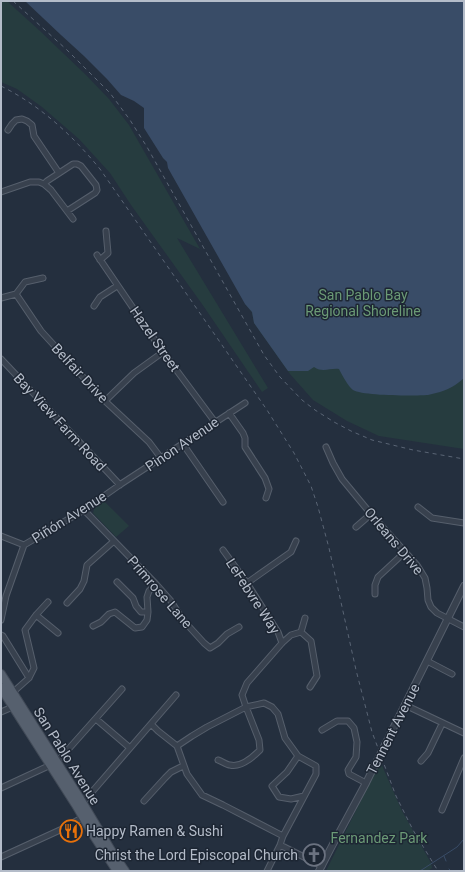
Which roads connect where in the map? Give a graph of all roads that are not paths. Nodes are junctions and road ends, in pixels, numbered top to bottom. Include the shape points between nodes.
1 (8, 130) dead end
2 (59, 173) junction
3 (44, 184) junction
4 (1, 192) edge
5 (67, 211) junction
6 (73, 219) dead end
7 (106, 231) dead end
8 (97, 255) dead end
9 (100, 260) junction
10 (42, 278) dead end
11 (117, 286) junction
12 (16, 294) junction
13 (1, 298) edge
14 (94, 306) dead end
15 (163, 352) junction
16 (1, 359) edge
17 (106, 401) junction
18 (245, 403) dead end
19 (229, 413) junction
20 (215, 422) junction
21 (183, 444) junction
22 (326, 447) dead end
23 (161, 458) junction
24 (120, 485) junction
25 (266, 498) dead end
26 (223, 502) dead end
27 (418, 507) dead end
28 (84, 510) junction
29 (371, 514) junction
30 (464, 523) edge
31 (356, 527) dead end
32 (1, 536) edge
33 (114, 541) junction
34 (296, 541) dead end
35 (24, 545) junction
36 (223, 550) dead end
37 (405, 552) junction
38 (117, 582) dead end
39 (156, 584) junction
40 (247, 584) junction
41 (464, 586) edge
42 (374, 594) dead end
43 (48, 602) dead end
44 (66, 603) dead end
45 (148, 612) junction
46 (36, 615) junction
47 (305, 618) dead end
48 (449, 618) junction
49 (1, 620) edge
50 (93, 626) dead end
51 (239, 627) dead end
52 (464, 627) edge
53 (301, 632) junction
54 (58, 633) dead end
55 (1, 635) edge
56 (282, 643) junction
57 (427, 661) junction
58 (1, 674) edge
59 (452, 674) dead end
60 (29, 678) junction
61 (310, 687) dead end
62 (1, 688) edge
63 (122, 689) dead end
64 (9, 694) junction
65 (176, 695) dead end
66 (16, 705) junction
67 (405, 705) junction
68 (246, 707) junction
69 (1, 712) edge
70 (96, 719) junction
71 (151, 724) junction
72 (442, 724) junction
73 (322, 730) dead end
74 (464, 734) edge
75 (177, 746) junction
76 (130, 748) junction
77 (298, 756) junction
78 (464, 758) edge
79 (218, 760) dead end
80 (421, 761) dead end
81 (54, 764) junction
82 (183, 766) junction
83 (366, 783) junction
84 (1, 788) edge
85 (304, 796) junction
86 (144, 801) dead end
87 (79, 804) junction
88 (442, 810) dead end
89 (86, 815) junction
90 (283, 836) junction
91 (280, 845) junction
92 (1, 857) edge
93 (321, 868) edge
94 (117, 871) edge
95 (125, 871) edge
96 (267, 871) edge

1 - 2 street via 16,120 22,119 32,125 34,136
2 - 3 street
2 - 5 street via 76,164 81,166 96,185 95,194
3 - 4 street via 30,182
3 - 5 street
5 - 6 street
7 - 9 street via 108,252
8 - 9 street, Hazel Street
9 - 11 street, Hazel Street
10 - 12 street via 25,282
11 - 14 street via 100,297
11 - 15 street, Hazel Street
12 - 13 street
12 - 17 street, Belfair Drive via 42,332
15 - 17 street via 134,373
15 - 20 street, Hazel Street
16 - 24 street, Bay View Farm Road
17 - 23 street, Belfair Drive via 150,442
18 - 19 street, Pinon Avenue
19 - 20 street, Pinon Avenue
19 - 25 street via 243,433 245,447 265,478 269,489
20 - 21 street, Pinon Avenue
21 - 23 street, Pinon Avenue
21 - 26 street
22 - 29 street, Orleans Drive via 342,479
23 - 24 street, Pinon Avenue
24 - 28 street, Piñón Avenue
27 - 30 street via 432,518
28 - 33 street, Primrose Lane
28 - 35 street, Piñón Avenue
29 - 31 street
29 - 37 street, Orleans Drive
32 - 35 street
33 - 39 street, Primrose Lane
33 - 44 street via 87,565 80,590
34 - 40 street via 291,552
35 - 49 street, Piñón Avenue via 6,596
36 - 40 street, LeFebvre Way
37 - 42 street via 378,577
37 - 48 street, Orleans Drive via 425,578 431,607
38 - 45 street via 133,598 142,612
39 - 45 street via 148,591
39 - 51 street, Primrose Lane via 183,620 210,648
40 - 56 street, LeFebvre Way via 278,632
41 - 48 street, Tennent Avenue
43 - 46 street
45 - 50 street via 147,620 142,627 135,628 115,612
46 - 54 street
46 - 60 street via 25,630 34,668
47 - 53 street
48 - 52 street, Orleans Drive
48 - 57 street, Tennent Avenue
53 - 56 street via 291,635
53 - 61 street via 311,641 318,676
55 - 60 street
56 - 68 street via 247,683 242,694
57 - 59 street
57 - 67 street, Tennent Avenue
58 - 64 main road, San Pablo Avenue
60 - 64 street
62 - 64 main road, San Pablo Avenue
63 - 70 street
64 - 66 main road, San Pablo Avenue
65 - 71 street
66 - 69 street
66 - 81 main road, San Pablo Avenue
67 - 72 street
67 - 83 street, Tennent Avenue
68 - 75 street
68 - 77 street via 264,704 272,707 278,714 285,738
68 - 79 street via 259,740 260,750 238,765 230,766
70 - 76 street
70 - 81 street
71 - 75 street
71 - 76 street
72 - 74 street
72 - 80 street via 428,753
73 - 83 street via 337,721 348,721 354,728 357,742 356,757 348,770 349,774
75 - 82 street
76 - 87 street
77 - 85 street via 316,766 316,774
77 - 85 street via 287,772 272,786 279,797 291,799
78 - 88 street
81 - 84 street
81 - 87 main road, San Pablo Avenue
82 - 86 street via 171,772
82 - 90 street via 202,795
83 - 93 street, Tennent Avenue
85 - 90 street
87 - 89 main road, San Pablo Avenue
89 - 92 street
89 - 94 main road, San Pablo Avenue via 97,841
89 - 95 main road, San Pablo Avenue
90 - 91 street
91 - 93 street
91 - 96 street

